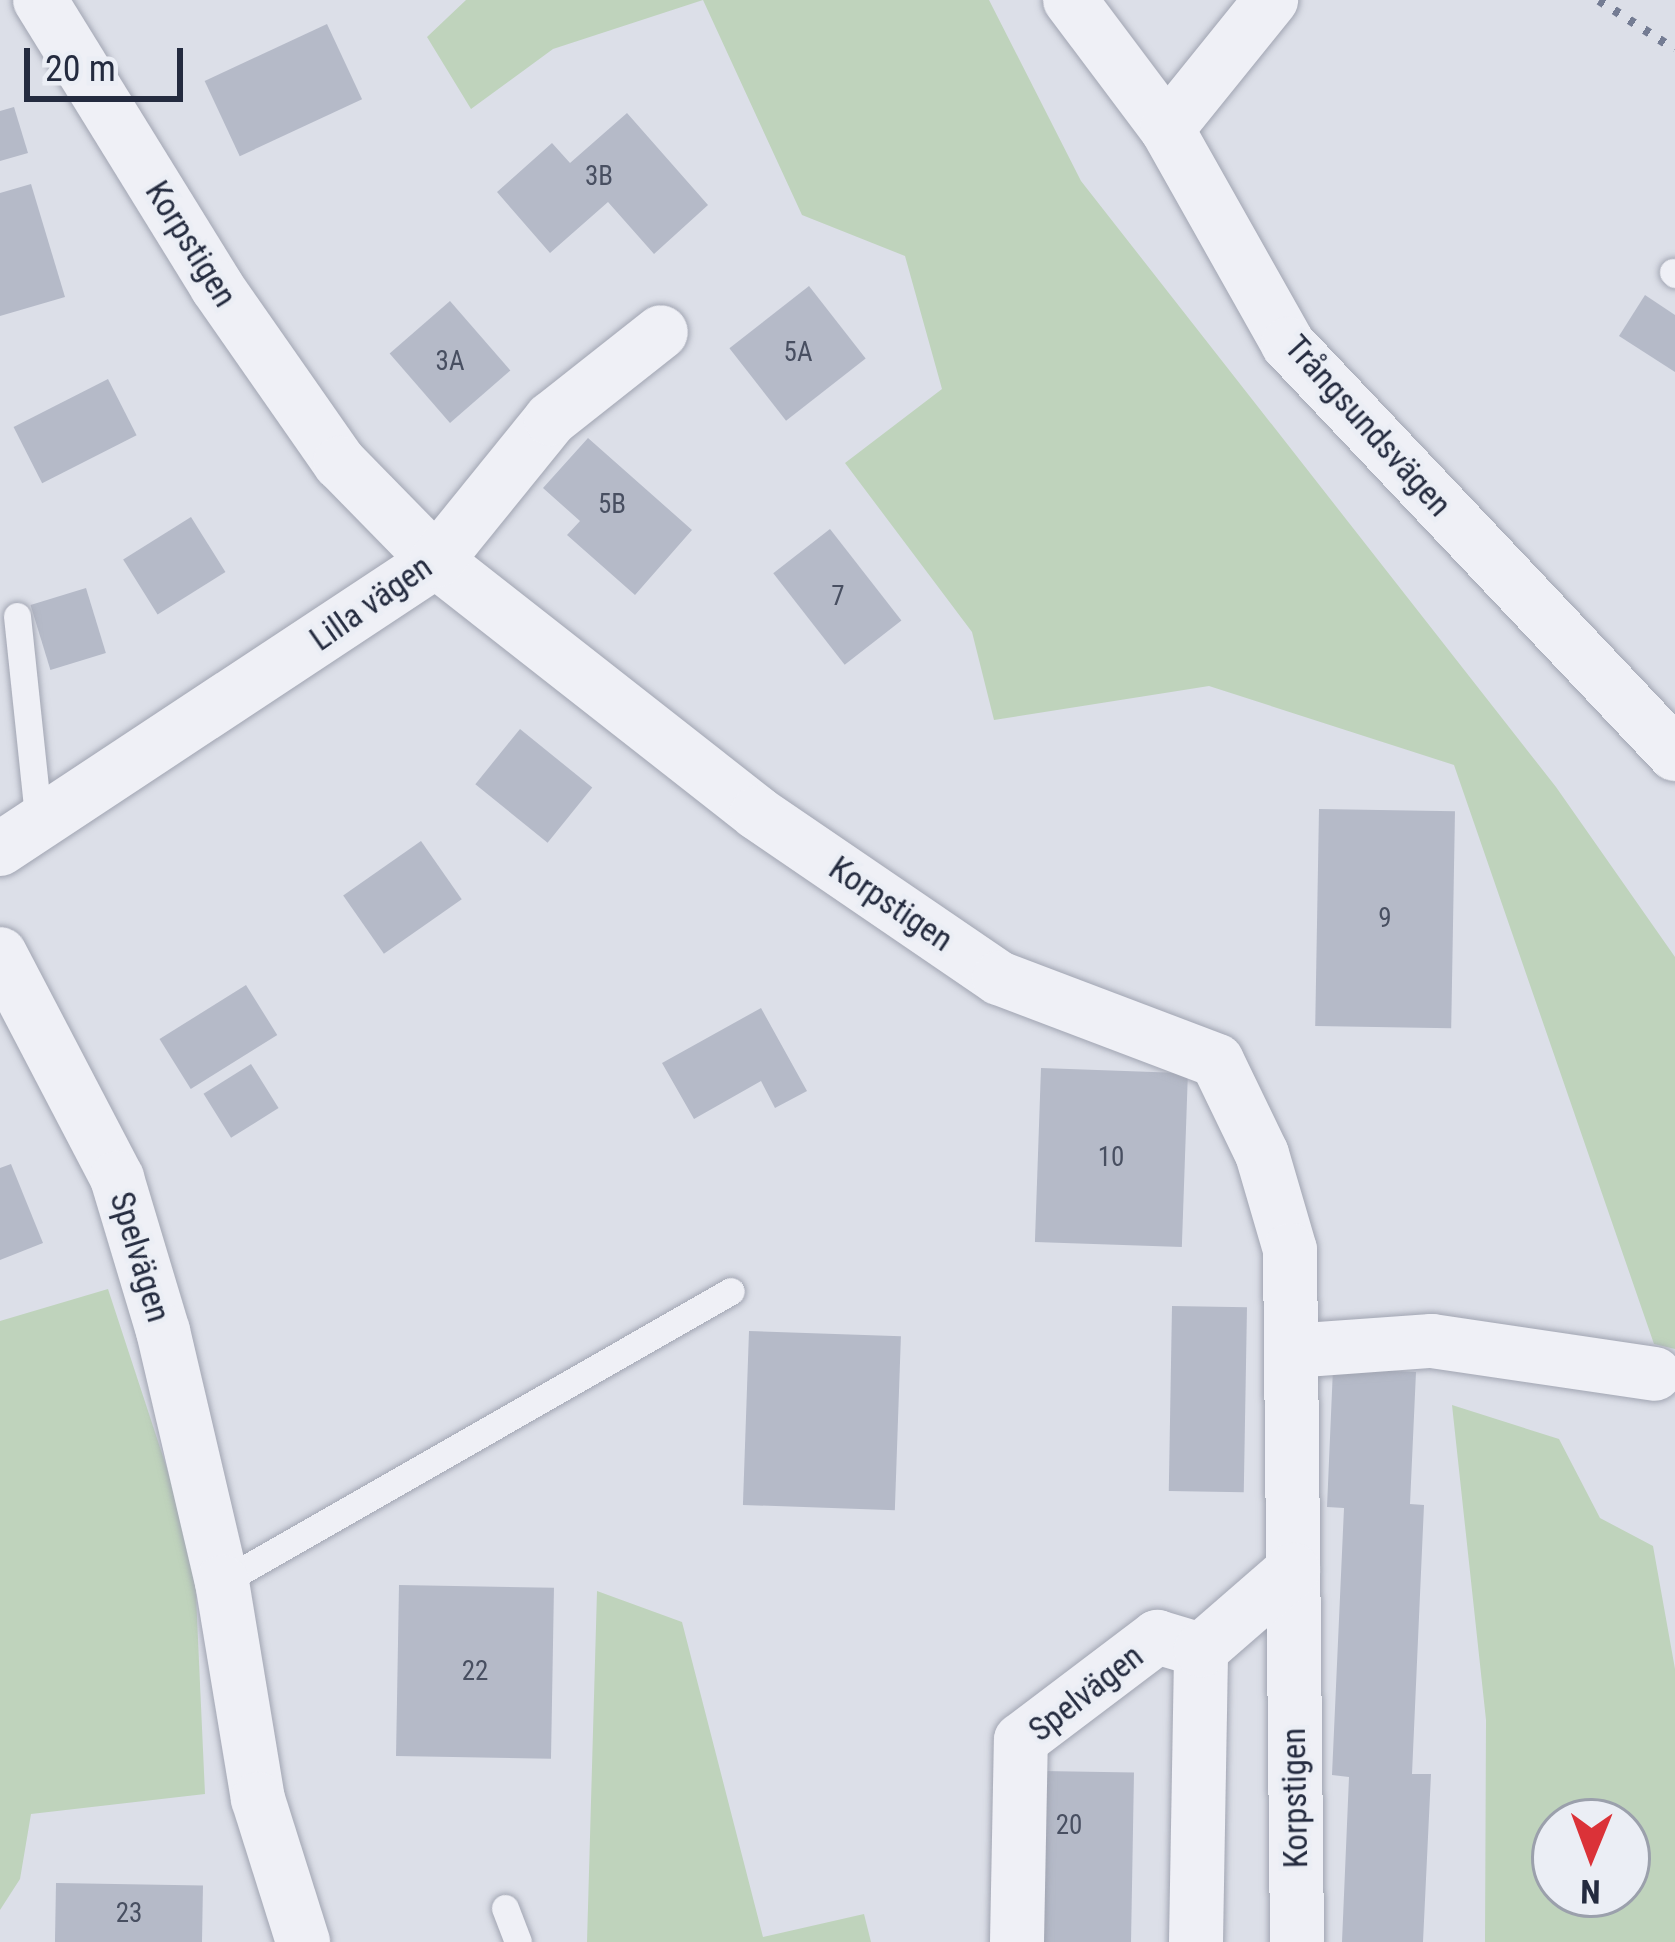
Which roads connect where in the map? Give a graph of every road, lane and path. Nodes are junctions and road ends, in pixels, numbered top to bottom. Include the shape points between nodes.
1 (40, 0) edge
2 (1070, 0) edge
3 (1271, 0) edge
4 (1167, 129) junction
5 (661, 332) dead end
6 (436, 562) junction
7 (17, 616) dead end
8 (1675, 754) edge
9 (20, 837) edge
10 (0, 954) edge
11 (731, 1291) dead end
12 (1291, 1352) junction
13 (1655, 1374) dead end
14 (1293, 1570) junction
15 (222, 1582) junction
16 (1202, 1650) junction
17 (506, 1908) dead end
18 (303, 1942) edge
19 (518, 1942) edge
20 (1017, 1942) edge
21 (1196, 1942) edge
22 (1297, 1942) edge

1 - 6 street, Korpstigen via 217,287 340,464
2 - 4 street, Trångsundsvägen
3 - 4 street
4 - 8 street, Trångsundsvägen via 1288,344
5 - 6 street, Lilla vägen via 551,419
6 - 9 street, Lilla vägen
6 - 12 street, Korpstigen via 757,813 999,977 1217,1061 1262,1154 1290,1250
7 - 9 lane, Lilla vägen
10 - 15 street, Spelvägen via 117,1178 163,1331
11 - 15 lane
12 - 13 street via 1432,1341
12 - 14 street, Korpstigen
14 - 16 street
14 - 22 street, Korpstigen
15 - 18 street, Spelvägen via 258,1798
16 - 20 street, Spelvägen via 1157,1636 1021,1739
16 - 21 street
17 - 19 lane

